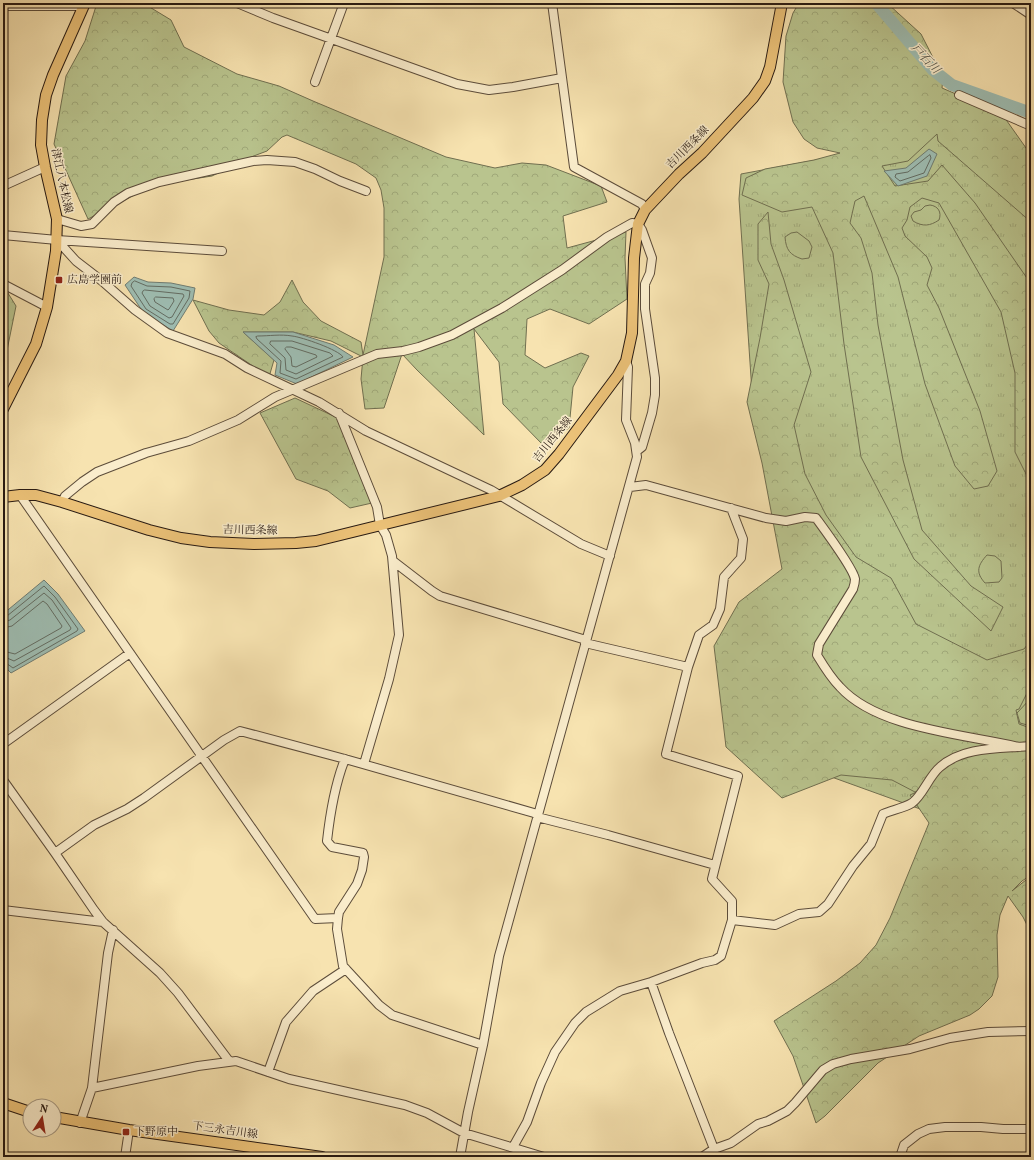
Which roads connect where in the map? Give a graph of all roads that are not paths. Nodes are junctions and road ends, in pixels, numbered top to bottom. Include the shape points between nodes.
1 (237, 3) edge
2 (344, 3) edge
3 (552, 3) edge
4 (782, 3) edge
5 (1013, 3) edge
6 (84, 5) edge
7 (3, 6) edge
8 (1031, 15) edge
9 (331, 39) junction
10 (562, 78) junction
11 (315, 82) dead end
12 (959, 95) dead end
13 (1031, 126) edge
14 (45, 168) junction
15 (3, 186) edge
16 (366, 191) dead end
17 (645, 210) junction
18 (58, 218) junction
19 (638, 224) junction
20 (3, 235) edge
21 (57, 240) junction
22 (222, 251) dead end
23 (3, 284) edge
24 (47, 308) junction
25 (626, 361) junction
26 (295, 389) junction
27 (3, 410) edge
28 (339, 413) junction
29 (637, 451) junction
30 (630, 487) junction
31 (20, 495) junction
32 (498, 496) junction
33 (3, 497) edge
34 (62, 502) junction
35 (731, 508) junction
36 (380, 525) junction
37 (610, 556) junction
38 (393, 561) junction
39 (586, 641) junction
40 (130, 653) junction
41 (688, 667) junction
42 (3, 744) edge
43 (1031, 746) edge
44 (1019, 747) junction
45 (202, 756) junction
46 (345, 758) junction
47 (364, 764) junction
48 (3, 780) edge
49 (6, 791) edge
50 (537, 816) junction
51 (55, 853) junction
52 (715, 865) junction
53 (3, 910) edge
54 (338, 918) junction
55 (732, 920) junction
56 (103, 922) junction
57 (113, 930) junction
58 (346, 969) junction
59 (652, 982) junction
60 (1031, 1031) edge
61 (483, 1044) junction
62 (229, 1061) junction
63 (268, 1072) junction
64 (92, 1088) junction
65 (3, 1103) edge
66 (22, 1109) edge
67 (62, 1120) edge
68 (80, 1123) junction
69 (1031, 1129) edge
70 (129, 1130) junction
71 (464, 1132) junction
72 (514, 1147) junction
73 (714, 1150) junction
74 (125, 1157) edge
75 (322, 1157) edge
76 (460, 1157) edge
77 (544, 1157) edge
78 (702, 1157) edge
79 (900, 1157) edge

1 - 9 street
2 - 9 street
3 - 10 street
4 - 17 main road, 吉川西条線 via 765,82 702,153
5 - 8 street
6 - 7 street
6 - 14 main road, 津江八本松線 via 46,95 41,145
9 - 10 street via 457,84 476,88 489,90
9 - 11 street
10 - 17 street via 574,167 642,204
12 - 13 street
14 - 15 street
14 - 18 main road, 津江八本松線
16 - 18 street via 295,162 253,161 159,182 128,193 114,202 92,224 82,226
17 - 19 main road, 吉川西条線
18 - 21 main road, 津江八本松線
19 - 25 main road, 吉川西条線 via 634,258 632,333
19 - 26 street via 632,223 607,237 562,270 502,308 452,335 419,348 377,354
19 - 29 street via 652,258 645,284 645,309 655,395 642,447
20 - 21 street
21 - 22 street
21 - 24 main road, 津江八本松線
21 - 26 street via 76,261 167,333 225,354 248,368
23 - 24 street
24 - 27 main road, 津江八本松線 via 36,344
25 - 29 street via 626,420
25 - 32 main road, 吉川西条線 via 546,470
26 - 28 street
26 - 34 street via 276,397 238,420 189,441 146,452 97,472 82,482
28 - 32 street via 366,431 485,487
28 - 36 street via 377,507
29 - 30 street
30 - 35 street via 646,485
30 - 37 street
31 - 33 main road, 吉川西条線
31 - 34 main road, 吉川西条線 via 36,495
31 - 40 street
32 - 36 main road, 吉川西条線
32 - 37 street via 580,544
34 - 36 main road, 吉川西条線 via 149,530 210,542 296,543 316,541
35 - 41 street via 743,539 740,558 724,577 720,609 713,625 699,635
35 - 44 street via 786,521 805,517 816,518 842,556 855,580 853,589 819,644 817,655 840,687 850,696 887,718
36 - 38 street via 386,535
37 - 39 street
38 - 39 street via 440,596
38 - 47 street via 399,635 390,679
39 - 41 street
39 - 50 street
40 - 42 street
40 - 45 street
41 - 52 street via 666,754 738,776
43 - 44 street
44 - 55 street via 975,751 941,766 912,803 884,814 871,844 828,904 819,912 799,914 775,925
45 - 46 street via 240,731
45 - 51 street via 144,798 94,825
45 - 54 street via 315,919
46 - 47 street
46 - 54 street via 340,771 327,841 332,847 363,853 364,857 357,884 339,912
47 - 50 street via 534,813
48 - 49 street
49 - 51 street
50 - 52 street
50 - 61 street via 499,956
51 - 56 street
52 - 55 street via 712,878 732,901
53 - 56 street
54 - 58 street via 337,929 343,966
55 - 59 street via 721,956
56 - 57 street
57 - 62 street via 178,993
57 - 64 street
58 - 61 street via 379,1005 392,1015
58 - 63 street via 313,991 292,1014 286,1022
59 - 72 street via 620,991 586,1012 575,1023 555,1052 527,1122
59 - 73 street
60 - 73 street via 988,1032 950,1038 910,1049 833,1064 824,1070 786,1111
61 - 71 street
62 - 63 street via 236,1060
62 - 64 street
63 - 71 street via 405,1105
64 - 68 street
65 - 66 main road
67 - 68 main road, 下三永吉川線
68 - 70 main road, 下三永吉川線
69 - 79 street via 929,1129 918,1134 904,1146
70 - 74 street
70 - 75 main road, 下三永吉川線
71 - 72 street
71 - 76 street
72 - 77 street
73 - 78 street

